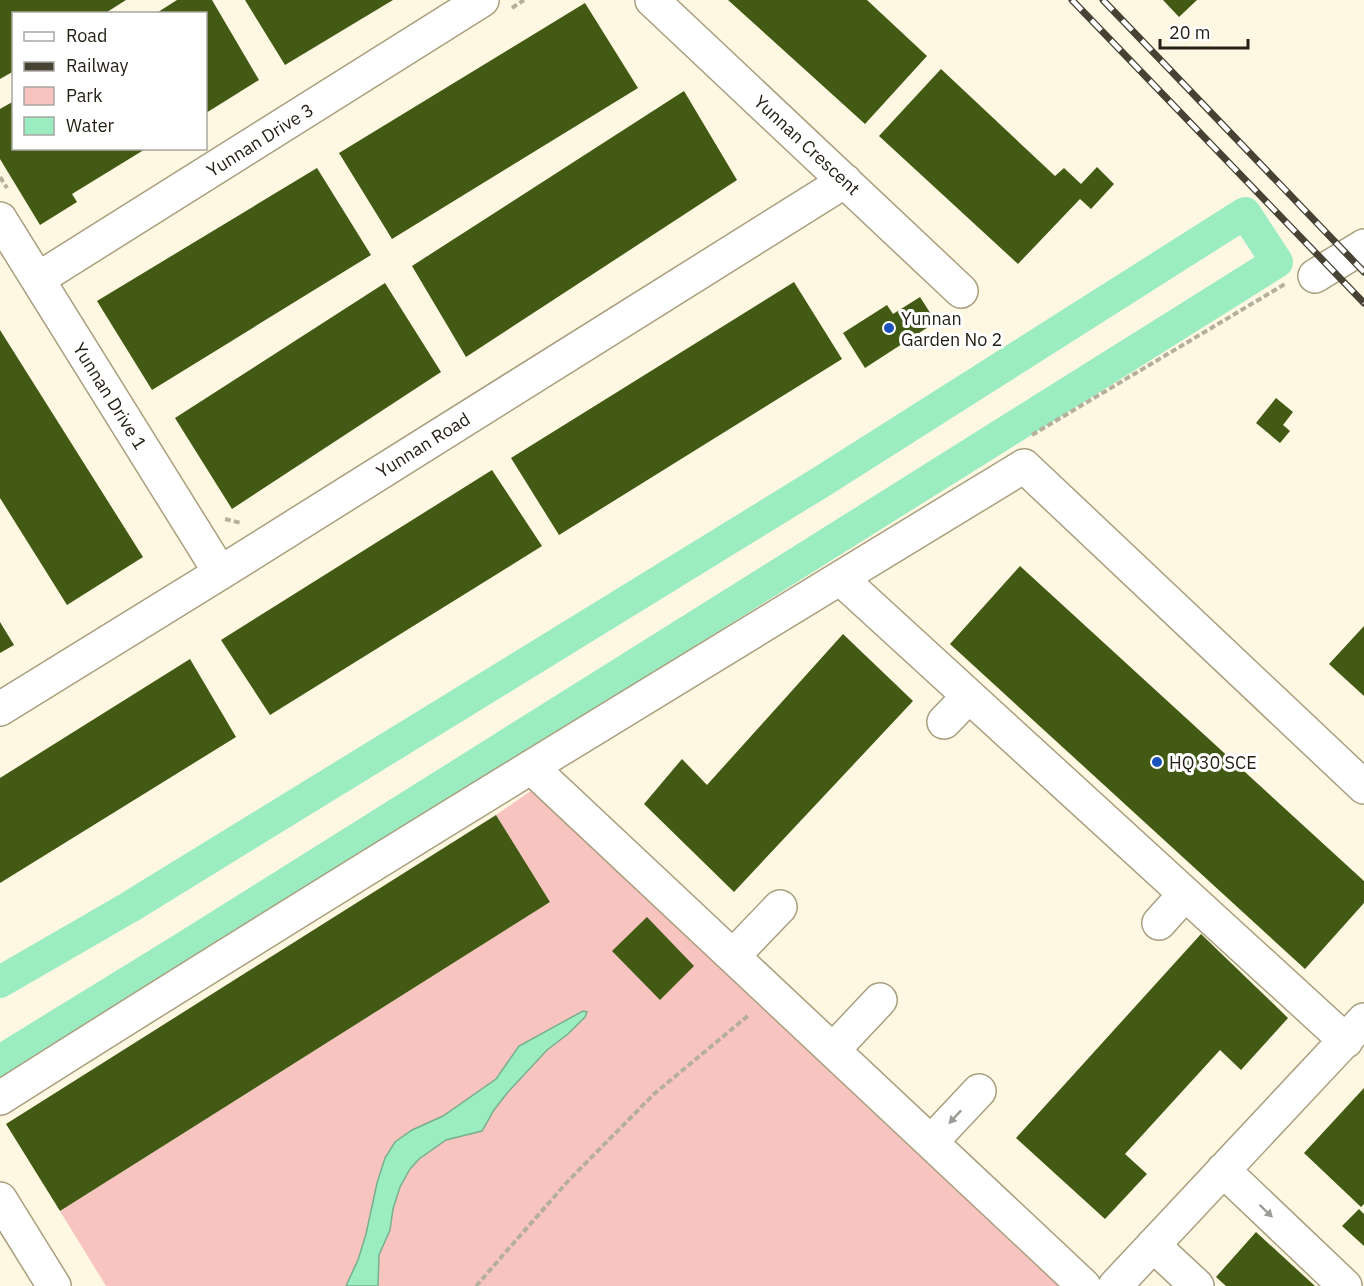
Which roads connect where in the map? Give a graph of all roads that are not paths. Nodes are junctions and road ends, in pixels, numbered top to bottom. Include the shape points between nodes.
1 (652, 0) edge
2 (493, 6) edge
3 (845, 181) junction
4 (6, 207) edge
5 (1364, 246) edge
6 (1315, 276) dead end
7 (38, 279) junction
8 (961, 291) dead end
9 (219, 573) junction
10 (840, 578) junction
11 (969, 696) junction
12 (0, 709) edge
13 (944, 722) dead end
14 (531, 767) junction
15 (1364, 787) edge
16 (1185, 894) junction
17 (780, 907) dead end
18 (1159, 923) dead end
19 (733, 956) junction
20 (880, 1000) dead end
21 (1358, 1029) edge
22 (833, 1050) junction
23 (979, 1091) dead end
24 (0, 1098) edge
25 (931, 1142) junction
26 (1223, 1170) junction
27 (0, 1199) edge
28 (1153, 1245) junction
29 (54, 1286) edge
30 (1084, 1286) edge
31 (1115, 1286) edge
32 (1197, 1286) edge
33 (1345, 1286) edge

1 - 3 street, Yunnan Crescent
2 - 7 street, Yunnan Drive 3
3 - 8 street, Yunnan Crescent
3 - 9 street, Yunnan Road
4 - 7 street, Yunnan Drive 1
5 - 6 street
7 - 9 street, Yunnan Drive 1
9 - 12 street, Yunnan Road
10 - 11 street
10 - 14 street
10 - 15 street via 1024,466
11 - 13 street
11 - 16 street
14 - 19 street
14 - 24 street
16 - 18 street
16 - 21 street
17 - 19 street
19 - 22 street
20 - 22 street
21 - 26 street
22 - 25 street
23 -> 25 street
25 - 30 street
26 - 28 street
26 -> 33 street
27 - 29 street
28 - 31 street
28 - 32 street

